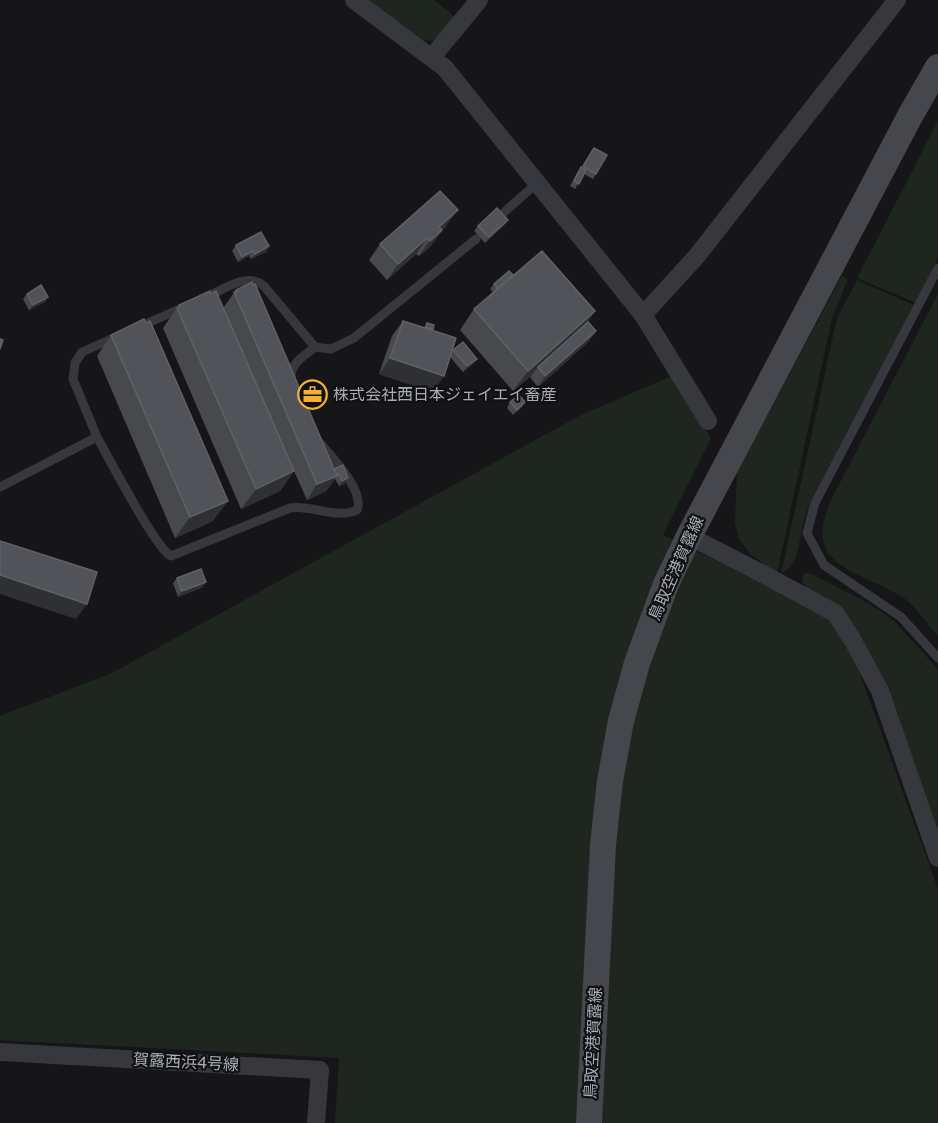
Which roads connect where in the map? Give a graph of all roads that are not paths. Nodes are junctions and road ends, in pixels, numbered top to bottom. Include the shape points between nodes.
1 (354, 0) edge
2 (478, 0) edge
3 (897, 0) edge
4 (432, 57) junction
5 (938, 67) edge
6 (536, 184) junction
7 (501, 216) edge
8 (476, 239) dead end
9 (938, 268) edge
10 (643, 315) junction
11 (134, 329) edge
12 (123, 333) edge
13 (315, 347) junction
14 (295, 391) edge
15 (708, 421) dead end
16 (97, 437) junction
17 (315, 439) edge
18 (0, 487) edge
19 (689, 536) junction
20 (938, 658) edge
21 (938, 858) edge
22 (0, 1052) edge
23 (316, 1123) edge
24 (589, 1123) edge

1 - 4 street
2 - 4 street
3 - 10 street via 696,257
4 - 6 street via 445,68
5 - 19 main road, 鳥取空港賀露線
6 - 7 lane
6 - 10 street
8 - 13 lane via 354,338 331,349
9 - 20 lane via 815,503 807,533 824,565 902,617
10 - 15 street
11 - 13 lane via 248,279 264,286
12 - 16 lane via 82,352 75,363 73,379
13 - 14 lane via 291,371
16 - 17 lane via 150,531 171,556 290,508 345,513 357,510 359,500 343,470
16 - 18 lane
19 - 21 street via 835,613 880,692
19 - 24 main road, 鳥取空港賀露線 via 666,584 637,663 610,781 603,845
22 - 23 street, 賀露西浜4号線 via 320,1070

